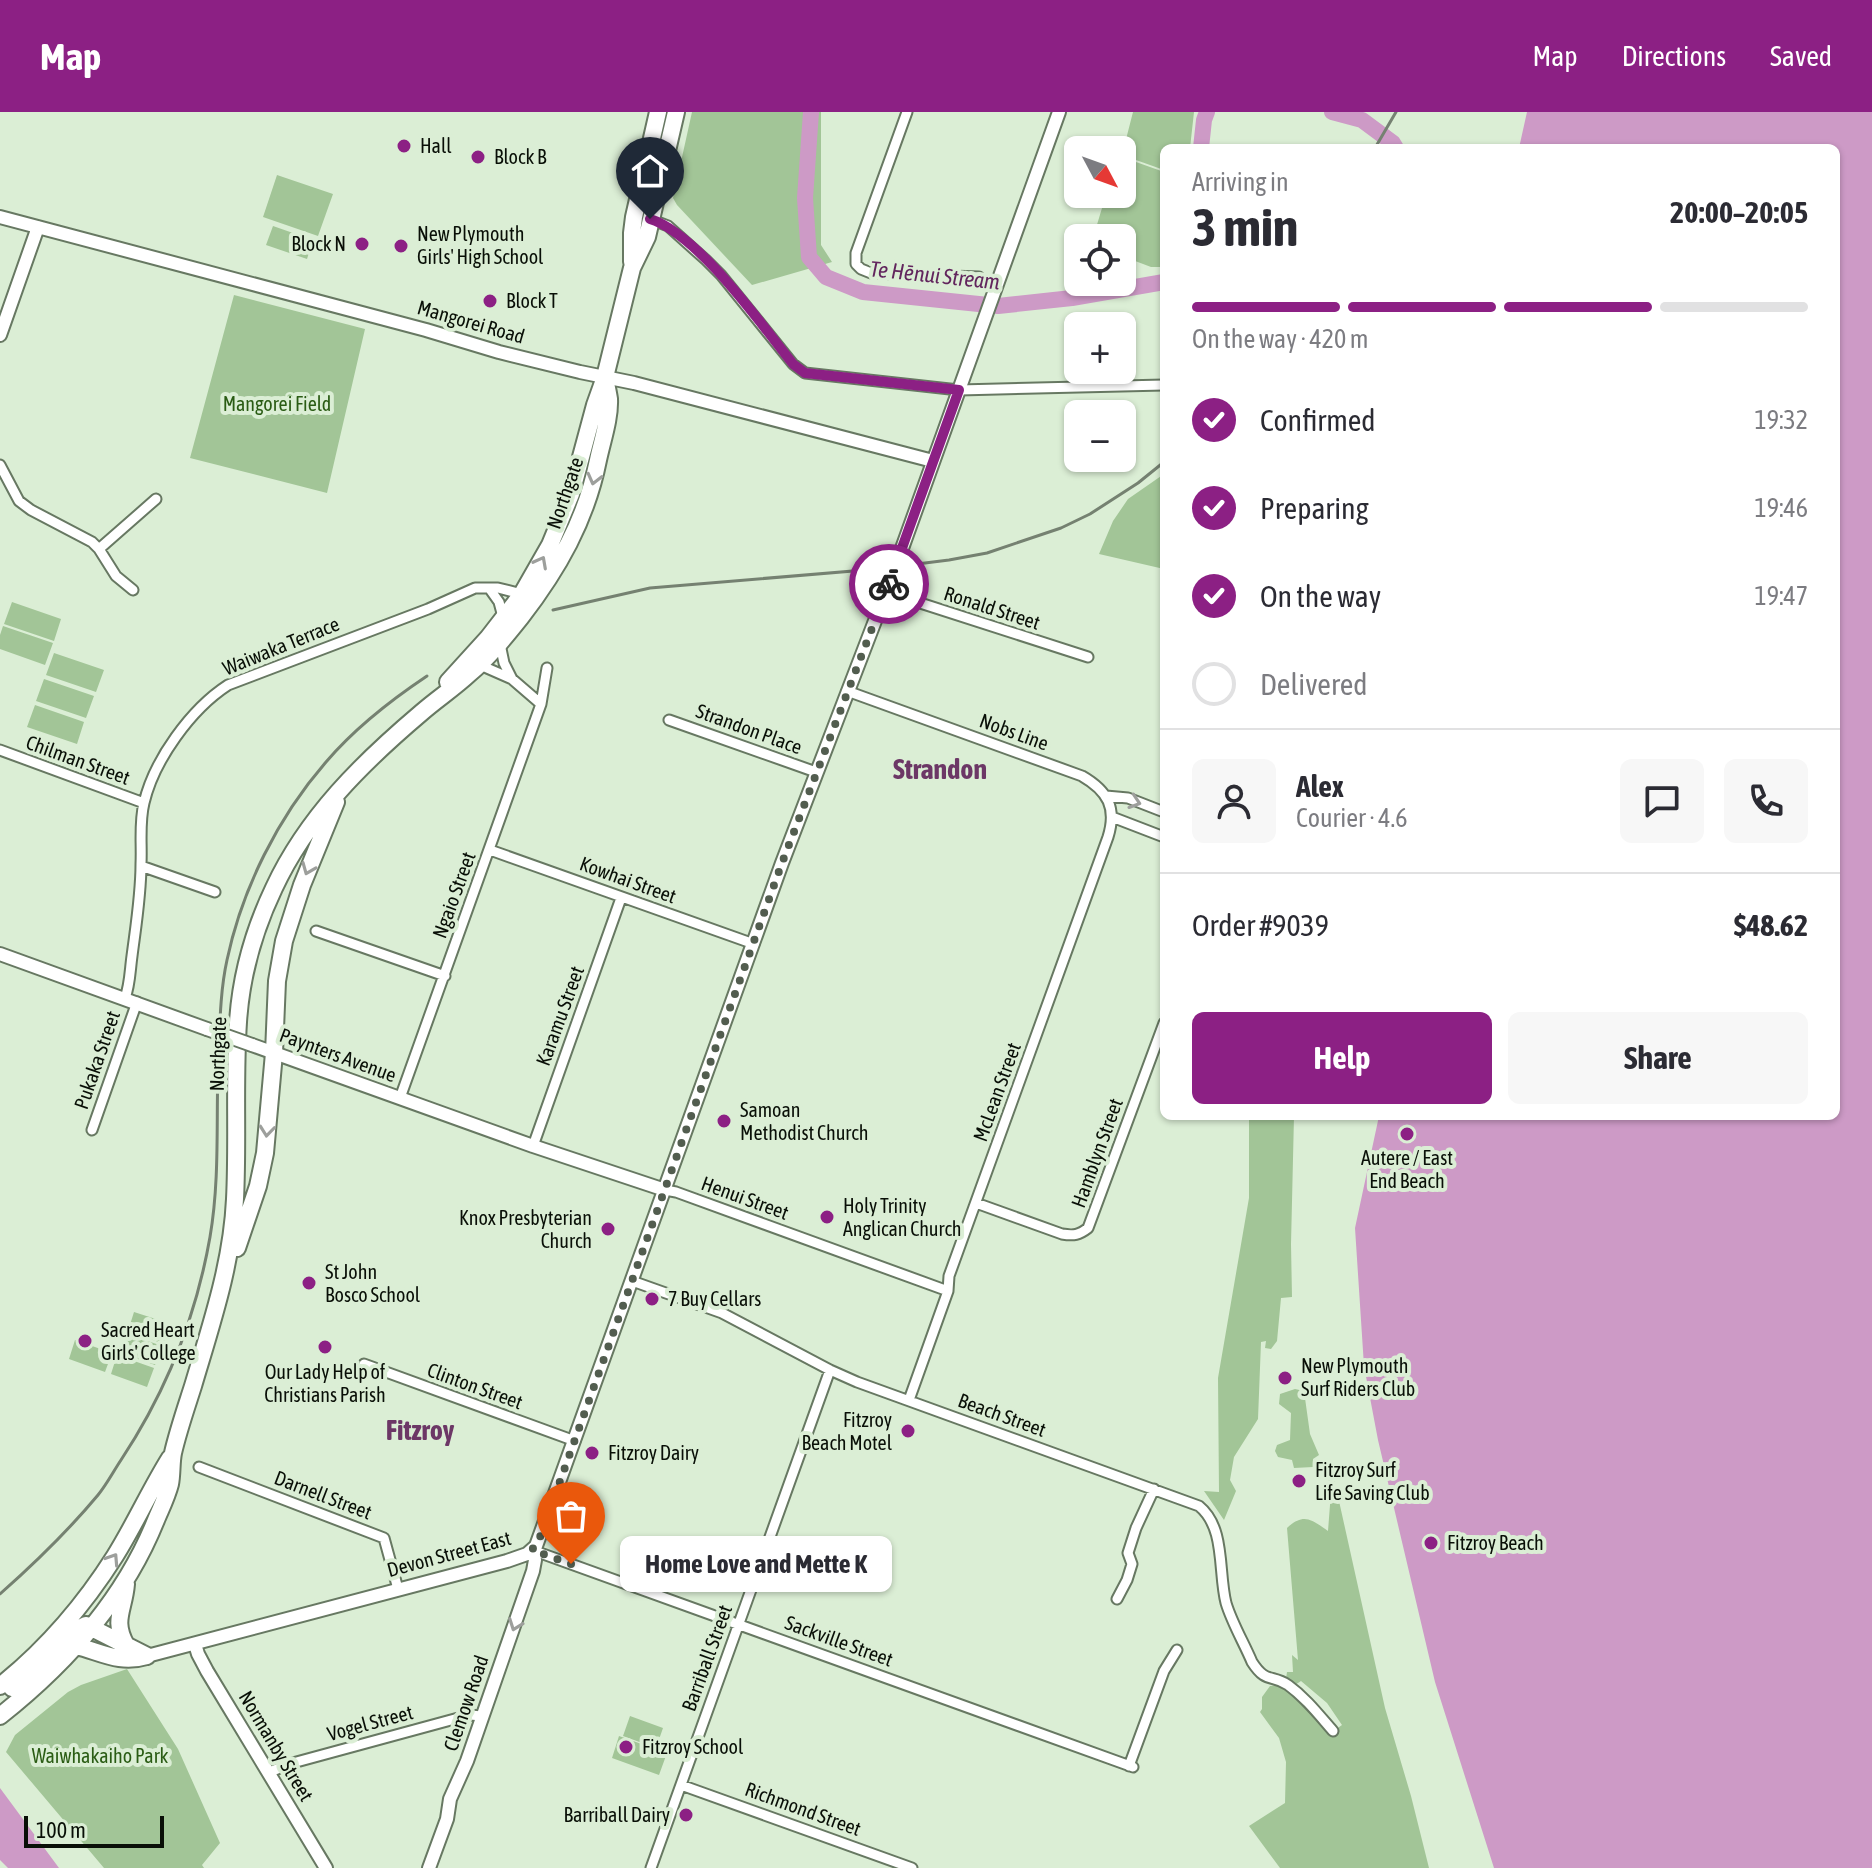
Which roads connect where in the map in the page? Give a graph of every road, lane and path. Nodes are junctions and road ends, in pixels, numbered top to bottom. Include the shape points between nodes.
1 (658, 112) edge
2 (676, 112) edge
3 (907, 112) edge
4 (1059, 112) edge
5 (0, 217) edge
6 (650, 219) junction
7 (38, 227) junction
8 (632, 268) junction
9 (979, 277) dead end
10 (0, 335) edge
11 (605, 377) junction
12 (1160, 385) edge
13 (959, 390) junction
14 (933, 461) junction
15 (0, 465) edge
16 (156, 499) dead end
17 (99, 549) junction
18 (489, 588) junction
19 (133, 590) dead end
20 (886, 592) junction
21 (522, 594) junction
22 (504, 619) junction
23 (500, 643) junction
24 (1088, 657) dead end
25 (480, 665) junction
26 (547, 668) dead end
27 (512, 679) junction
28 (847, 691) junction
29 (541, 704) junction
30 (423, 711) junction
31 (669, 720) dead end
32 (0, 750) edge
33 (816, 772) junction
34 (354, 774) junction
35 (1106, 796) junction
36 (144, 803) junction
37 (1160, 810) edge
38 (1112, 817) junction
39 (1160, 835) edge
40 (490, 850) junction
41 (141, 866) junction
42 (215, 892) dead end
43 (621, 898) junction
44 (316, 931) dead end
45 (754, 944) junction
46 (0, 954) edge
47 (445, 976) junction
48 (131, 1000) junction
49 (1160, 1034) edge
50 (274, 1053) junction
51 (400, 1098) junction
52 (92, 1130) dead end
53 (533, 1146) junction
54 (665, 1190) junction
55 (976, 1203) junction
56 (223, 1281) junction
57 (632, 1281) junction
58 (948, 1291) junction
59 (364, 1364) dead end
60 (830, 1370) junction
61 (909, 1400) junction
62 (575, 1441) junction
63 (173, 1453) junction
64 (199, 1467) dead end
65 (1154, 1489) junction
66 (532, 1550) junction
67 (127, 1578) junction
68 (398, 1589) junction
69 (1117, 1599) dead end
70 (738, 1624) junction
71 (92, 1628) junction
72 (195, 1644) junction
73 (126, 1645) junction
74 (77, 1646) junction
75 (1177, 1650) dead end
76 (147, 1656) junction
77 (0, 1686) edge
78 (0, 1697) edge
79 (0, 1716) edge
80 (482, 1716) junction
81 (1333, 1731) dead end
82 (270, 1772) junction
83 (681, 1785) junction
84 (326, 1868) edge
85 (429, 1868) edge
86 (651, 1868) edge
87 (912, 1868) edge

1 - 8 highway, Northgate via 634,217
2 - 6 highway, Northgate
3 - 9 street via 856,264 871,273
4 - 13 main road, Devon Street East
5 - 7 main road, Mangorei Road
6 - 8 highway, Northgate
6 - 13 street via 668,226 706,260 805,373
7 - 10 main road
7 - 11 main road, Mangorei Road
8 - 11 highway, Northgate
11 - 14 main road, Mangorei Road
21 -> 11 highway, Northgate via 571,494
11 -> 23 highway, Northgate via 610,403 581,520 547,582
12 - 13 street
13 - 14 main road, Devon Street East
14 - 20 main road, Devon Street East, bridge
15 - 17 street via 19,501
16 - 17 street
17 - 19 street via 116,576
18 - 21 street, Waiwaka Terrace
18 - 22 street
18 - 36 street, Waiwaka Terrace via 475,588 228,685 186,723 159,765
20 - 24 street, Ronald Street
20 - 28 main road, Devon Street East
21 - 22 highway, Northgate
22 - 30 highway, Northgate
23 - 25 highway, Northgate
23 - 27 street
25 - 27 street
25 - 30 highway, Northgate
26 - 29 street, Ngaio Street
27 - 29 street
28 - 33 main road, Devon Street East
28 - 35 street, Nobs Line via 1082,776
29 - 40 street, Ngaio Street
30 - 34 highway, Northgate
31 - 33 street, Strandon Place
32 - 36 street, Chilman Street
33 - 45 main road, Devon Street East
34 -> 50 highway via 335,804 289,922 277,981
34 - 56 highway, Northgate via 316,817 285,865 247,966 238,1019 235,1199
35 -> 37 street, Nobs Line
35 - 38 street
36 - 41 street, Waiwaka Terrace
38 - 39 street
38 - 55 street, McLean Street
40 - 43 street, Kowhai Street
40 - 47 street, Ngaio Street
41 - 42 street
41 - 48 street, Waiwaka Terrace
43 - 45 street, Kowhai Street
43 - 53 street, Karamu Street
44 - 47 street
45 - 54 main road, Devon Street East
46 - 48 main road, Paynters Avenue
47 - 51 street, Ngaio Street
48 - 50 main road, Paynters Avenue, bridge
48 - 52 street, Pukaka Street
49 - 55 street, Hamblyn Street via 1088,1228 1081,1234 1062,1234
50 - 51 main road, Paynters Avenue
50 -> 56 highway via 260,1178
51 - 53 main road, Paynters Avenue
53 - 54 main road, Paynters Avenue
54 - 57 main road, Devon Street East
54 - 58 street, Henui Street
55 - 58 street, McLean Street
56 - 63 highway, Northgate
57 - 60 street, Beach Street via 722,1313
57 - 62 main road, Devon Street East
58 - 61 street, McLean Street
59 - 62 street, Clinton Street
60 - 61 street, Beach Street
60 - 70 street, Barriball Street
61 - 65 street, Beach Street
62 - 66 main road, Devon Street East
63 - 67 highway, Northgate via 170,1485
77 -> 63 highway, Northgate via 84,1601
64 - 68 street, Darnell Street via 384,1538
65 - 69 street via 1136,1528 1128,1553 1132,1564
65 - 81 street, Beach Street via 1207,1513 1217,1540 1226,1603 1257,1670 1291,1687
66 - 68 main road, Devon Street East
66 - 70 street, Sackville Street
66 -> 80 main road, Clemow Road via 533,1571
67 - 71 highway, Northgate
67 - 73 highway via 118,1624
68 - 72 main road, Devon Street East
70 - 75 street, Sackville Street via 1131,1766 1164,1671
70 - 83 street, Barriball Street
71 - 73 highway
71 - 74 highway, Northgate
71 - 78 highway via 74,1631
72 - 76 main road, Devon Street East
72 - 82 main road, Normanby Street
73 - 76 highway
74 - 76 highway via 118,1660
74 - 79 highway, Northgate
80 - 82 street, Vogel Street via 462,1717
80 - 85 main road, Clemow Road
82 - 84 main road, Normanby Street
83 - 86 street, Barriball Street
83 - 87 street, Richmond Street

